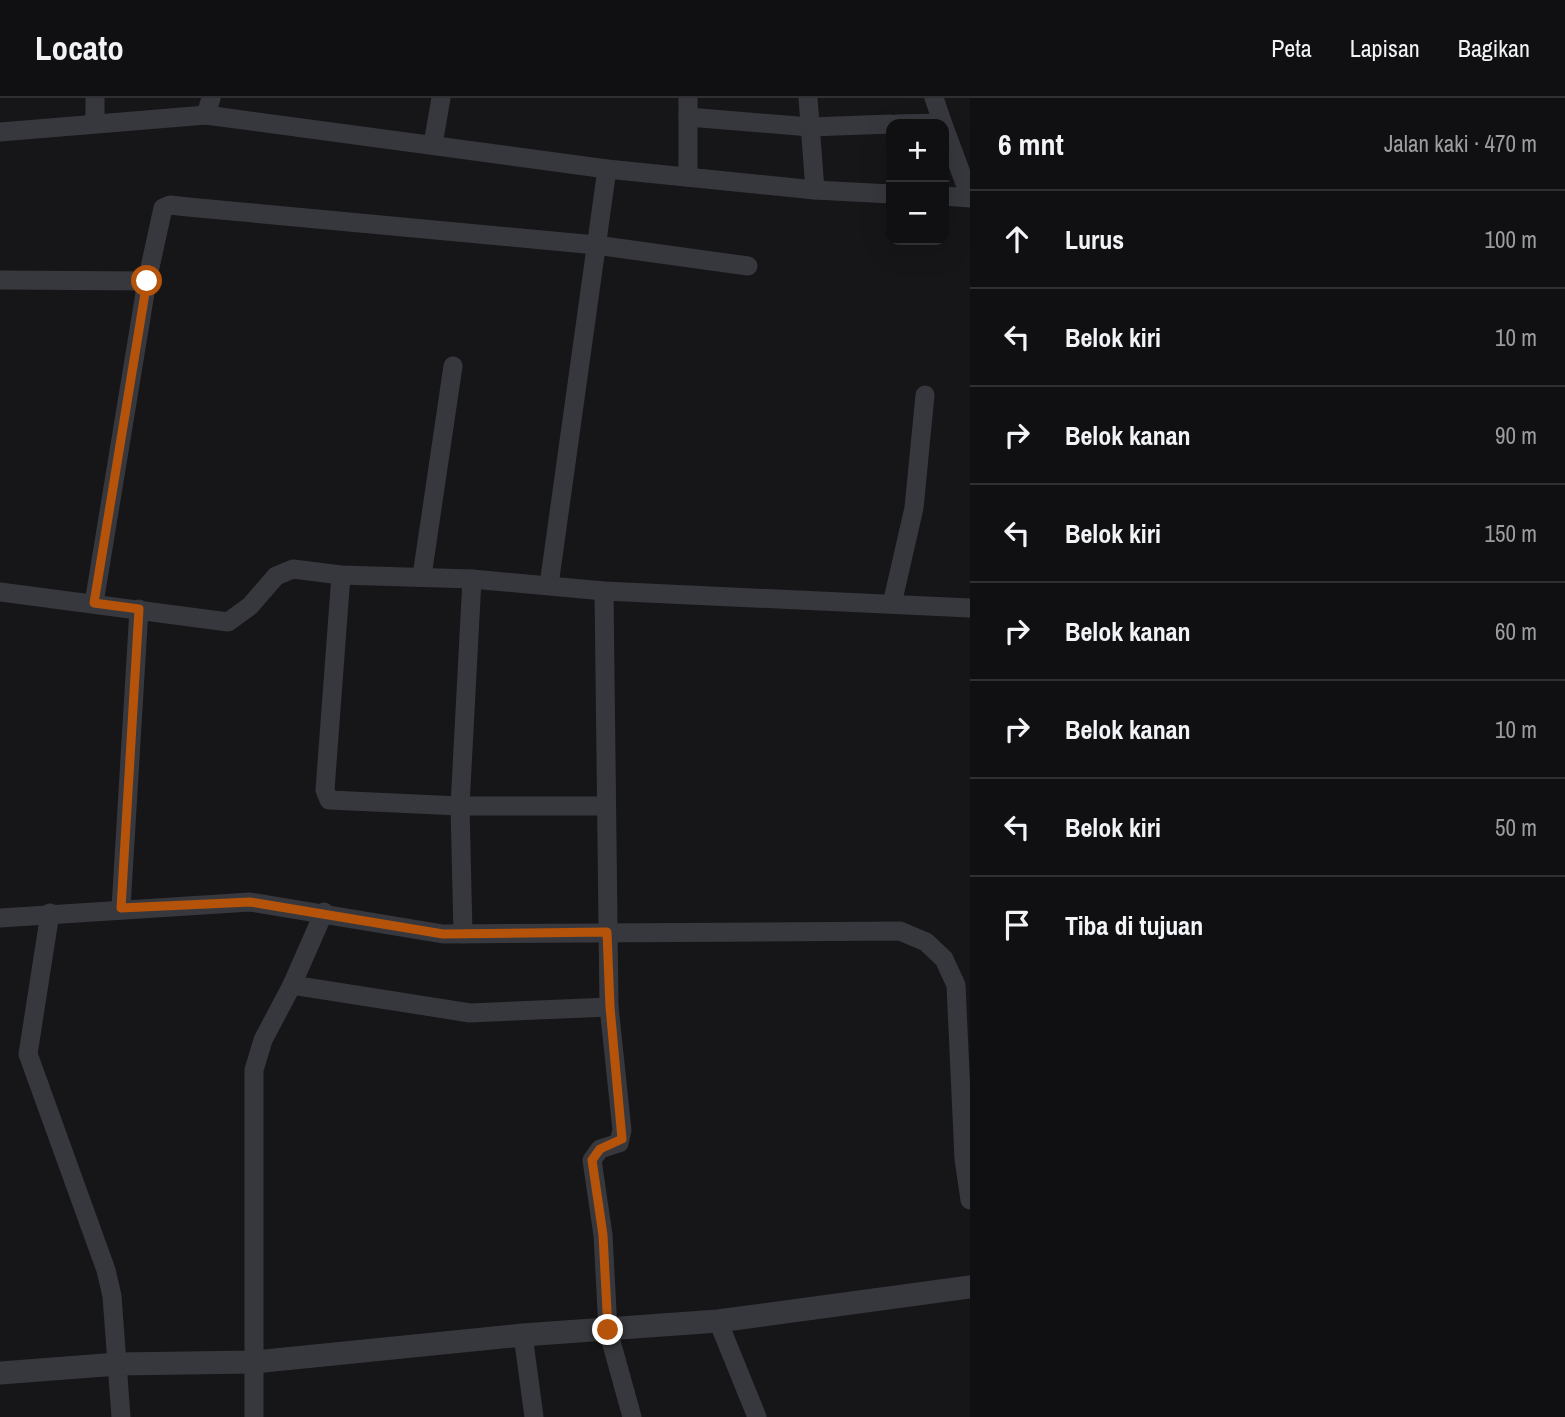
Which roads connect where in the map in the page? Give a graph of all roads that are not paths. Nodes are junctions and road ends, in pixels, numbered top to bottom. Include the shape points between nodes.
1 (95, 98) edge
2 (441, 98) edge
3 (808, 98) edge
4 (934, 98) edge
5 (209, 106) edge
6 (688, 108) edge
7 (941, 119) edge
8 (95, 123) junction
9 (886, 124) edge
10 (810, 127) junction
11 (0, 132) edge
12 (949, 141) edge
13 (433, 145) junction
14 (607, 169) junction
15 (688, 177) junction
16 (815, 190) junction
17 (886, 194) edge
18 (949, 196) edge
19 (970, 197) edge
20 (596, 245) junction
21 (748, 266) dead end
22 (0, 280) edge
23 (147, 281) junction
24 (453, 366) dead end
25 (925, 395) dead end
26 (341, 575) junction
27 (422, 576) junction
28 (472, 579) junction
29 (549, 585) junction
30 (604, 591) junction
31 (0, 592) edge
32 (94, 603) junction
33 (892, 604) junction
34 (970, 608) edge
35 (139, 609) junction
36 (460, 806) junction
37 (605, 806) junction
38 (121, 908) junction
39 (324, 912) junction
40 (50, 913) junction
41 (0, 918) edge
42 (607, 932) junction
43 (463, 934) junction
44 (292, 985) junction
45 (610, 1007) junction
46 (970, 1200) edge
47 (970, 1287) edge
48 (718, 1321) junction
49 (608, 1330) junction
50 (523, 1335) junction
51 (254, 1362) junction
52 (118, 1364) junction
53 (0, 1373) edge
54 (121, 1417) edge
55 (254, 1417) edge
56 (534, 1417) edge
57 (632, 1417) edge
58 (757, 1417) edge

1 - 8 street
2 - 13 street
3 - 10 street
4 - 7 street
5 - 8 street
5 - 13 street
6 - 10 street
6 - 15 street
8 - 11 street
9 - 10 street
10 - 16 street
12 - 19 street
13 - 14 street
14 - 15 street
14 - 20 street
15 - 16 street
16 - 17 street
18 - 19 street
20 - 21 street
20 - 23 street via 170,205 159,214
20 - 29 street
22 - 23 street
23 - 32 street
24 - 27 street
25 - 33 street via 914,508
26 - 27 street
26 - 35 street via 293,569 276,576 250,606 228,622
26 - 36 street via 326,796 335,802
27 - 28 street
28 - 29 street
28 - 36 street
29 - 30 street
30 - 33 street
30 - 37 street
31 - 32 street
32 - 35 street
33 - 34 street
35 - 38 street
36 - 37 street
36 - 43 street
37 - 42 street
38 - 39 street via 250,902
38 - 40 street
39 - 43 street
39 - 44 street
40 - 41 street
40 - 52 street via 28,1054 106,1270
42 - 43 street
42 - 45 street
42 - 46 street via 878,929 900,931 926,942 944,959 957,985
44 - 45 street via 470,1013
44 - 51 street via 263,1040 254,1070
45 - 49 street via 622,1139 600,1149 592,1160 603,1235
47 - 48 street
48 - 49 street
48 - 58 street
49 - 50 street
49 - 57 street
50 - 51 street
50 - 56 street
51 - 52 street
51 - 55 street
52 - 53 street
52 - 54 street

